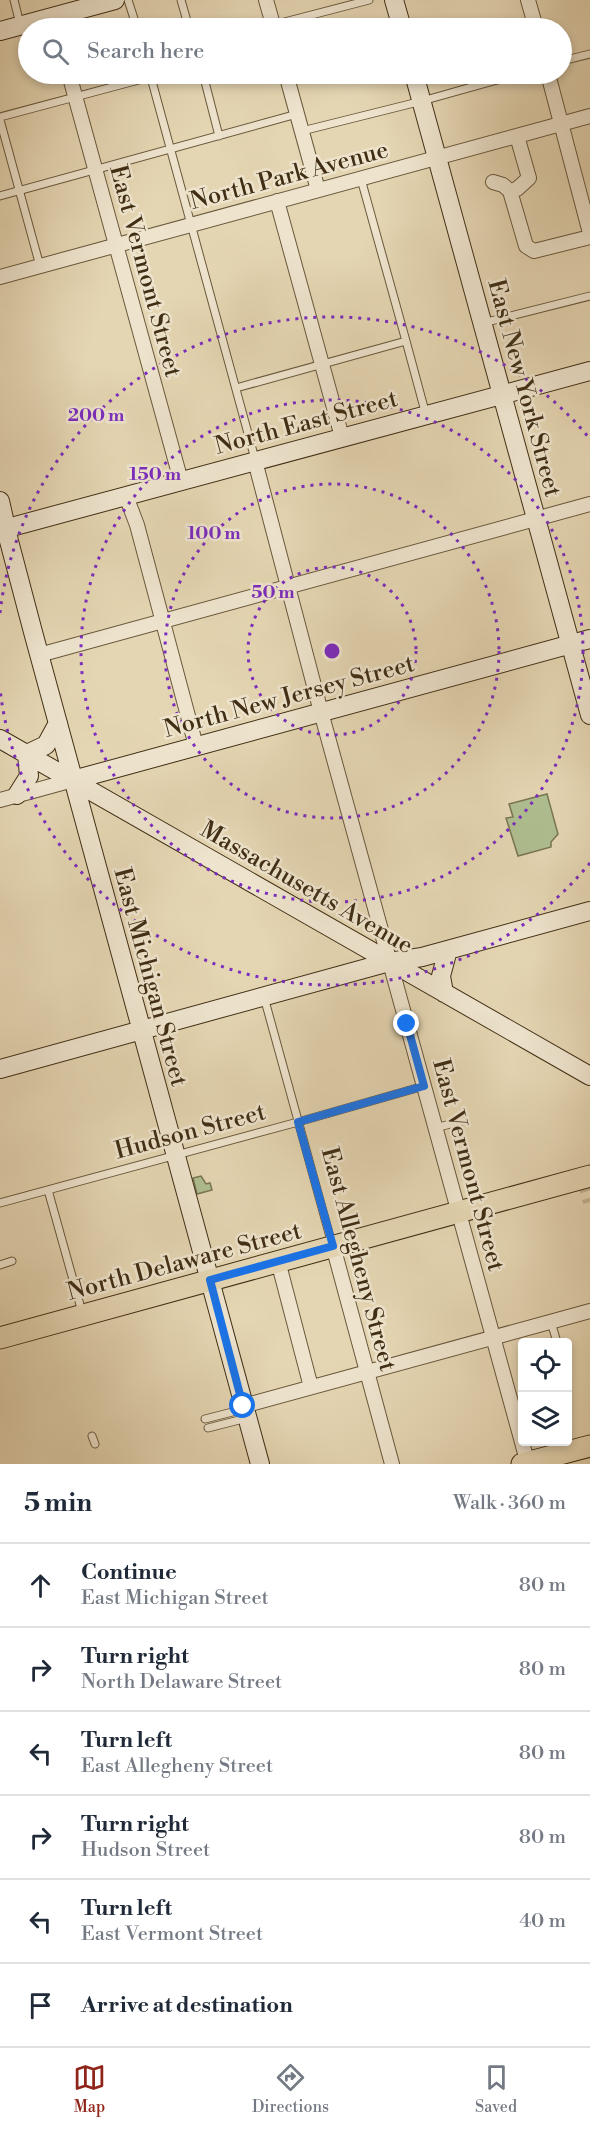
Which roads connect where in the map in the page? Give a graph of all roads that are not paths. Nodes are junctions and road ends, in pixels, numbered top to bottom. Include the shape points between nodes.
1 (14, 0) edge
2 (115, 0) edge
3 (128, 0) edge
4 (181, 0) edge
5 (266, 0) edge
6 (369, 0) edge
7 (394, 0) edge
8 (528, 0) edge
9 (19, 18) edge
10 (68, 18) edge
11 (134, 18) edge
12 (186, 18) edge
13 (271, 18) edge
14 (306, 18) edge
15 (399, 18) edge
16 (533, 18) edge
17 (18, 26) edge
18 (0, 31) edge
19 (590, 54) edge
20 (572, 58) edge
21 (72, 84) edge
22 (119, 84) edge
23 (153, 84) edge
24 (205, 84) edge
25 (289, 84) edge
26 (417, 84) edge
27 (482, 84) edge
28 (551, 84) edge
29 (75, 97) junction
30 (422, 101) junction
31 (297, 114) junction
32 (590, 116) edge
33 (0, 119) edge
34 (562, 124) junction
35 (302, 131) junction
36 (219, 136) junction
37 (517, 136) junction
38 (171, 149) junction
39 (437, 158) junction
40 (95, 170) junction
41 (361, 178) junction
42 (493, 182) dead end
43 (19, 190) junction
44 (318, 190) junction
45 (510, 190) junction
46 (0, 196) edge
47 (277, 201) junction
48 (192, 225) junction
49 (590, 235) edge
50 (116, 246) junction
51 (40, 266) junction
52 (0, 277) edge
53 (590, 296) edge
54 (483, 323) junction
55 (406, 341) junction
56 (322, 364) junction
57 (590, 370) edge
58 (236, 388) junction
59 (502, 394) junction
60 (426, 415) junction
61 (342, 437) junction
62 (255, 461) junction
63 (181, 481) junction
64 (126, 496) junction
65 (0, 501) edge
66 (590, 504) edge
67 (536, 519) junction
68 (3, 530) edge
69 (287, 587) junction
70 (162, 621) junction
71 (590, 639) edge
72 (571, 644) junction
73 (39, 655) junction
74 (321, 712) junction
75 (590, 715) edge
76 (57, 723) junction
77 (0, 739) edge
78 (196, 746) junction
79 (27, 754) junction
80 (73, 780) junction
81 (8, 798) edge
82 (590, 911) edge
83 (448, 950) junction
84 (390, 962) junction
85 (444, 993) junction
86 (264, 997) junction
87 (142, 1031) junction
88 (0, 1069) edge
89 (590, 1076) edge
90 (424, 1086) junction
91 (462, 1121) dead end
92 (298, 1122) junction
93 (435, 1128) junction
94 (175, 1155) junction
95 (590, 1176) edge
96 (48, 1190) junction
97 (0, 1203) edge
98 (458, 1212) junction
99 (333, 1246) junction
100 (12, 1261) dead end
101 (278, 1262) junction
102 (0, 1265) edge
103 (210, 1280) junction
104 (590, 1311) edge
105 (83, 1315) junction
106 (551, 1322) junction
107 (0, 1338) edge
108 (492, 1338) junction
109 (556, 1338) edge
110 (368, 1372) junction
111 (311, 1387) junction
112 (245, 1411) junction
113 (205, 1419) dead end
114 (208, 1428) dead end
115 (92, 1436) dead end
116 (94, 1444) dead end
117 (590, 1446) edge
118 (260, 1464) edge
119 (392, 1464) edge
120 (525, 1464) edge

1 - 9 lane
2 - 10 main road
3 - 11 lane
4 - 12 lane
5 - 13 street
6 - 14 lane
7 - 15 main road
8 - 16 street
17 - 18 main road
19 - 20 lane
21 - 29 street, East Vermont Street
22 - 29 lane
23 - 38 lane
24 - 36 lane
25 - 31 street
26 - 30 main road, East New York Street
27 - 30 lane
28 - 34 street
29 - 33 lane
29 - 40 street, East Vermont Street
30 - 35 lane
30 - 39 main road, East New York Street
31 - 35 street
31 - 36 lane
32 - 34 street, North Park Avenue
33 - 43 lane
34 - 37 street, North Park Avenue
34 - 49 street
35 - 44 street
36 - 38 lane
37 - 39 street, North Park Avenue
37 - 45 street via 529,178 518,189
38 - 40 lane
38 - 48 lane
39 - 41 street, North Park Avenue
39 - 54 main road, East New York Street
40 - 43 lane
40 - 50 street, East Vermont Street
41 - 44 street, North Park Avenue
41 - 55 lane
42 - 45 street
43 - 46 lane
43 - 51 lane
44 - 47 street, North Park Avenue
45 - 49 street via 526,246 534,252
47 - 48 street, North Park Avenue
47 - 56 street
48 - 50 street, North Park Avenue
48 - 58 lane
50 - 51 street, North Park Avenue
50 - 63 street, East Vermont Street
51 - 52 street, North Park Avenue
53 - 54 lane
54 - 59 main road, East New York Street
55 - 56 lane
55 - 60 lane
56 - 58 lane
56 - 61 street
57 - 59 main road, North East Street
58 - 62 lane
59 - 60 main road, North East Street
59 - 67 main road, East New York Street
60 - 61 main road, North East Street
61 - 62 main road, North East Street
62 - 63 main road, North East Street
62 - 69 street, East Vermont Street
63 - 64 main road, North East Street
64 - 68 main road, North East Street
64 - 70 street
65 - 68 main road, East Michigan Street
66 - 67 street
67 - 69 street
67 - 72 main road, East New York Street
68 - 73 main road, East Michigan Street
69 - 70 street
69 - 74 street, East Vermont Street
70 - 73 street
70 - 78 street
71 - 72 main road, North New Jersey Street
72 - 74 main road, North New Jersey Street
72 - 75 main road, East New York Street
73 - 76 main road, East Michigan Street
74 - 78 main road, North New Jersey Street
74 - 84 street, East Vermont Street
76 - 79 main road via 46,745
76 - 80 main road, East Michigan Street
77 - 79 main road, Massachusetts Avenue
78 - 80 main road, North New Jersey Street
79 - 80 main road, Massachusetts Avenue
79 - 81 main road via 29,776
80 - 81 street, North New Jersey Street
80 - 84 main road, Massachusetts Avenue
80 - 87 main road, East Michigan Street
82 - 83 main road
83 - 84 main road
83 - 85 main road via 441,976
84 - 85 main road, Massachusetts Avenue
84 - 86 main road
84 - 90 street, East Vermont Street
85 - 89 main road, Massachusetts Avenue
86 - 87 main road
86 - 92 lane, East Allegheny Street
87 - 88 main road
87 - 94 main road, East Michigan Street
90 - 92 lane, Hudson Street
90 - 93 street, East Vermont Street
91 - 93 lane
92 - 94 lane, Hudson Street
92 - 99 lane, East Allegheny Street
93 - 98 street, East Vermont Street
94 - 96 lane, Hudson Street
94 - 103 main road, East Michigan Street
95 - 98 main road, North Delaware Street
96 - 97 lane, Hudson Street
96 - 105 lane
98 - 99 main road, North Delaware Street
98 - 108 street, East Vermont Street
99 - 101 main road, North Delaware Street
99 - 110 street, East Allegheny Street
100 - 102 lane
101 - 103 main road, North Delaware Street
101 - 111 street
103 - 105 main road, North Delaware Street
103 - 112 main road, East Michigan Street
104 - 106 street
105 - 107 main road, North Delaware Street
106 - 108 street
106 - 109 lane
108 - 110 street
108 - 120 street, East Vermont Street
110 - 111 street
110 - 119 street, East Allegheny Street
111 - 112 street
112 - 113 lane
112 - 114 lane
112 - 118 main road, East Michigan Street
115 - 116 lane
117 - 120 main road

